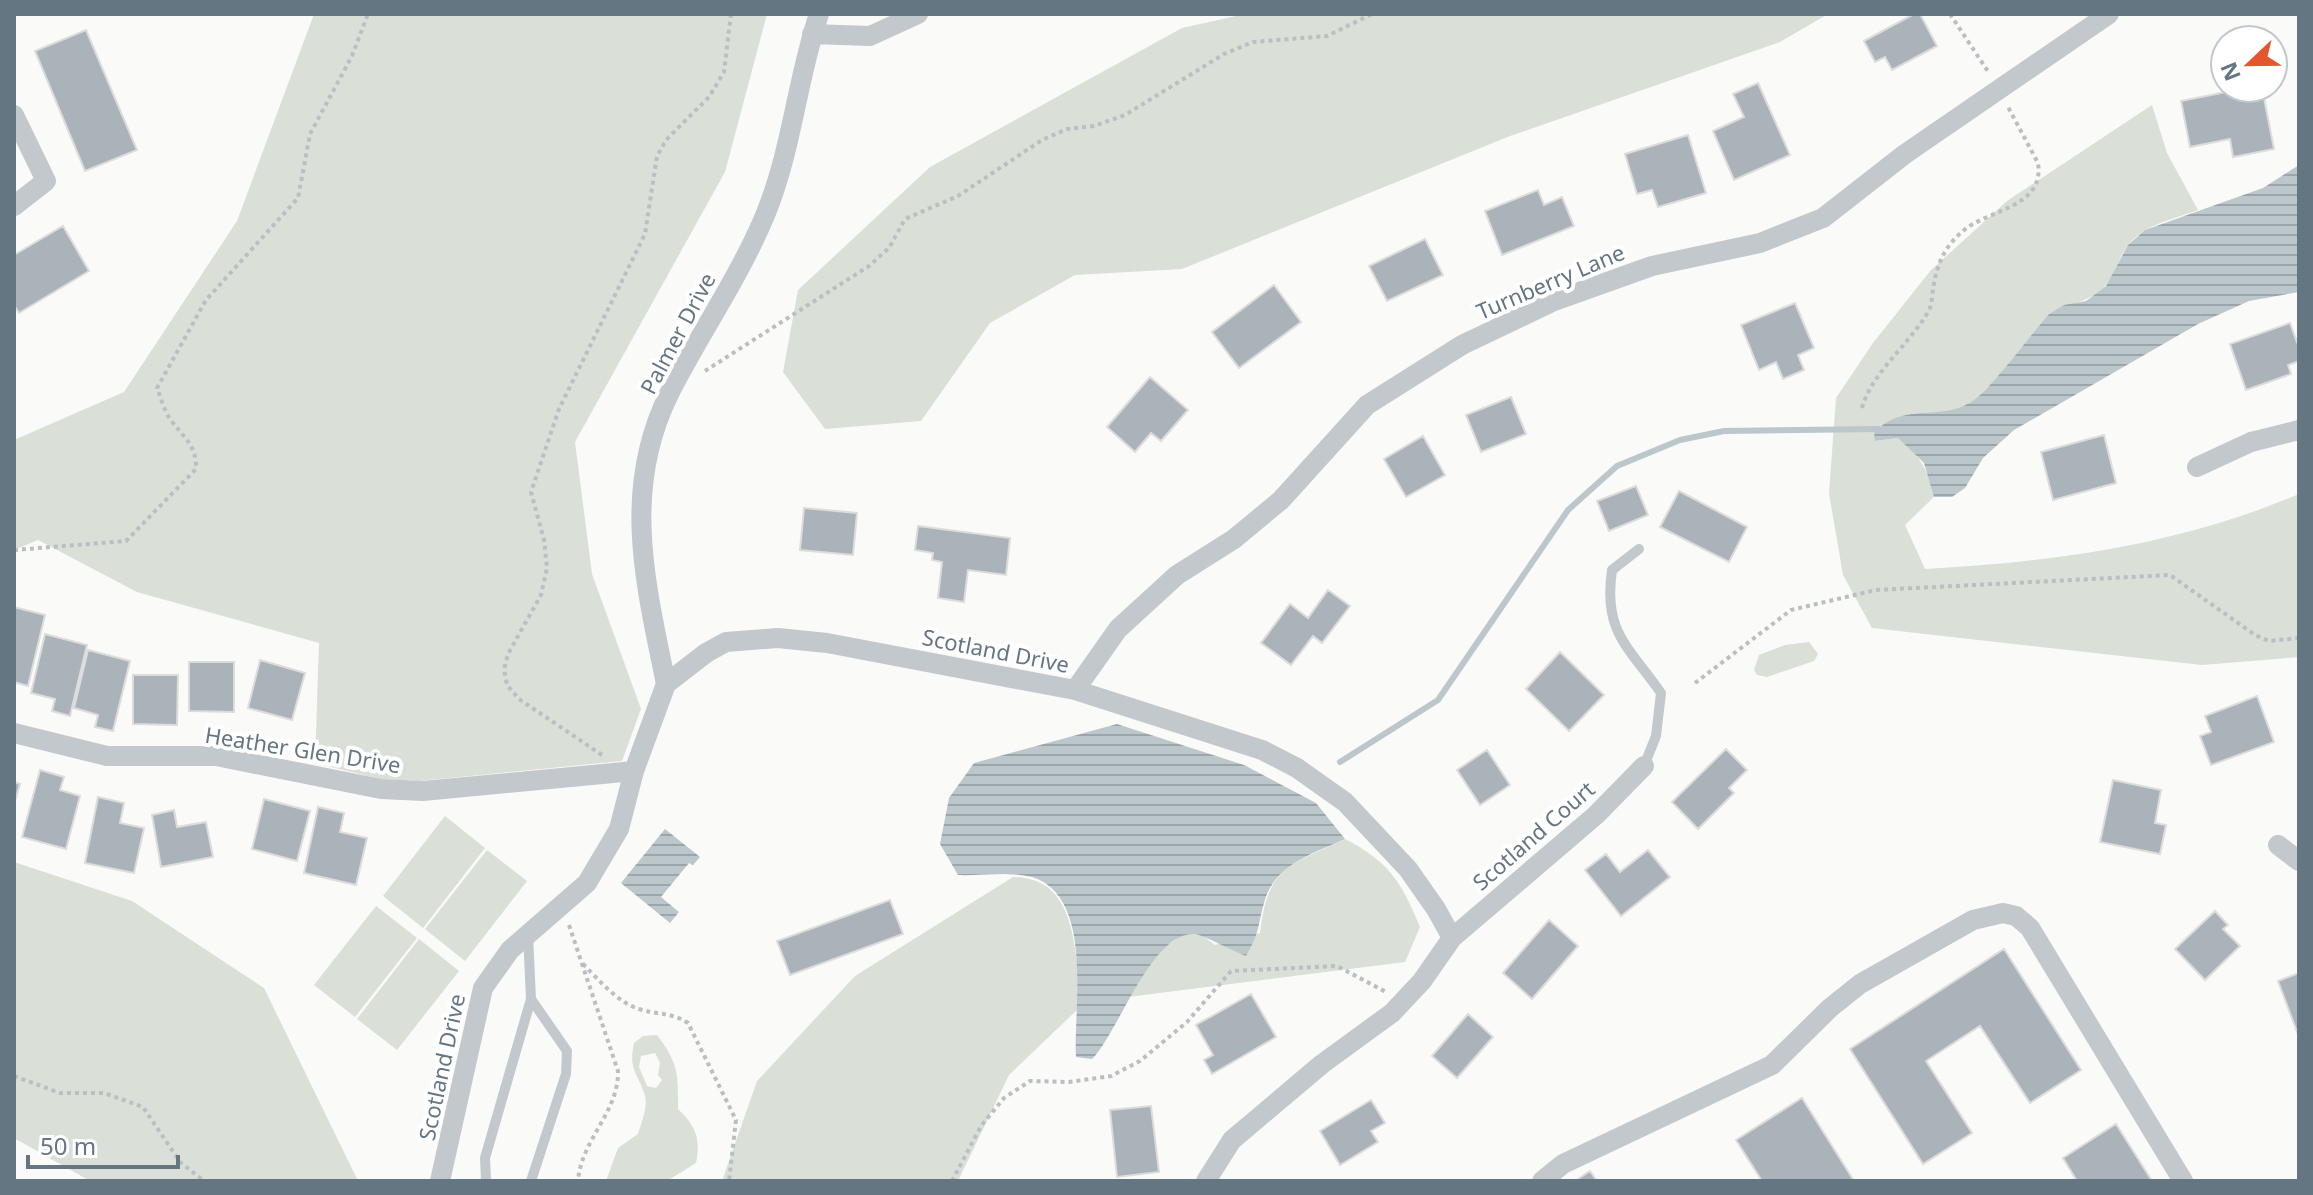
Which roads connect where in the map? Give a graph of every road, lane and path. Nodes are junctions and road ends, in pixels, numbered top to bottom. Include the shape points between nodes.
1 (368, 14) edge
2 (731, 14) edge
3 (819, 14) edge
4 (918, 14) edge
5 (1372, 14) edge
6 (1950, 14) edge
7 (2109, 14) edge
8 (812, 34) junction
9 (2000, 90) junction
10 (14, 115) edge
11 (14, 206) edge
12 (677, 380) junction
13 (1862, 408) dead end
14 (2299, 430) edge
15 (2197, 467) dead end
16 (1639, 549) dead end
17 (14, 550) edge
18 (2299, 638) edge
19 (1695, 683) dead end
20 (666, 684) junction
21 (1075, 690) junction
22 (14, 733) edge
23 (1644, 766) joint
24 (628, 771) junction
25 (2278, 845) dead end
26 (2299, 861) edge
27 (562, 906) junction
28 (528, 935) junction
29 (1452, 938) junction
30 (583, 964) junction
31 (531, 999) junction
32 (1402, 1002) junction
33 (14, 1076) edge
34 (204, 1181) edge
35 (440, 1181) edge
36 (486, 1181) edge
37 (531, 1181) edge
38 (578, 1181) edge
39 (729, 1181) edge
40 (952, 1181) edge
41 (1206, 1181) edge
42 (1542, 1181) edge
43 (2183, 1181) edge

1 - 17 path via 310,134 298,198 206,300 157,388 169,417 197,454 196,469 126,541
2 - 24 path via 724,72 657,156 645,234 559,409 540,461 531,492 547,568 541,595 504,669 507,685 519,699
3 - 8 street, Palmer Drive
4 - 8 street via 870,36
5 - 12 path via 1327,36 1253,42 1125,115 1042,140 958,196 905,219 889,248 869,266 732,357
6 - 9 path
7 - 9 street, Turnberry Lane
8 - 12 street, Palmer Drive via 768,210
9 - 13 path via 2038,163 2037,181 2013,207 1975,222 1942,252 1930,310
9 - 21 street, Turnberry Lane via 1823,218 1760,243 1652,266 1554,301 1462,345 1367,405 1281,500 1234,539 1177,575 1118,629
10 - 11 street via 46,181
12 - 20 street, Palmer Drive via 652,439 640,520 643,565
14 - 15 street via 2251,442
16 - 23 lane via 1612,570 1608,598 1616,634 1661,693 1656,736
18 - 19 path via 2269,641 2255,635 2170,575 1876,590 1791,610
20 - 21 street, Scotland Drive via 726,642 778,638
20 - 24 street, Scotland Drive
21 - 29 street, Scotland Drive via 1262,750 1326,786 1408,869
22 - 24 street, Heather Glen Drive via 107,756 216,756 381,789 423,791
23 - 29 street, Scotland Court via 1596,815
24 - 27 street, Scotland Drive via 619,829 587,883
25 - 26 street
27 - 28 street, Scotland Drive
27 - 30 path
28 - 31 lane
28 - 35 street, Scotland Drive via 510,950 483,988
29 - 32 street
30 - 38 path via 619,1087
30 - 39 path via 639,1009 673,1014 688,1023 736,1120
31 - 36 lane via 485,1158
31 - 37 lane via 567,1051 566,1074
32 - 40 path via 1337,966 1231,971 1187,1022 1140,1061 1111,1076 1030,1081 1004,1098 981,1126
32 - 41 street via 1232,1140
33 - 34 path via 60,1093 104,1093 143,1107 180,1162
42 - 43 street via 1563,1164 1772,1065 1860,984 1973,920 2003,913 2030,928

